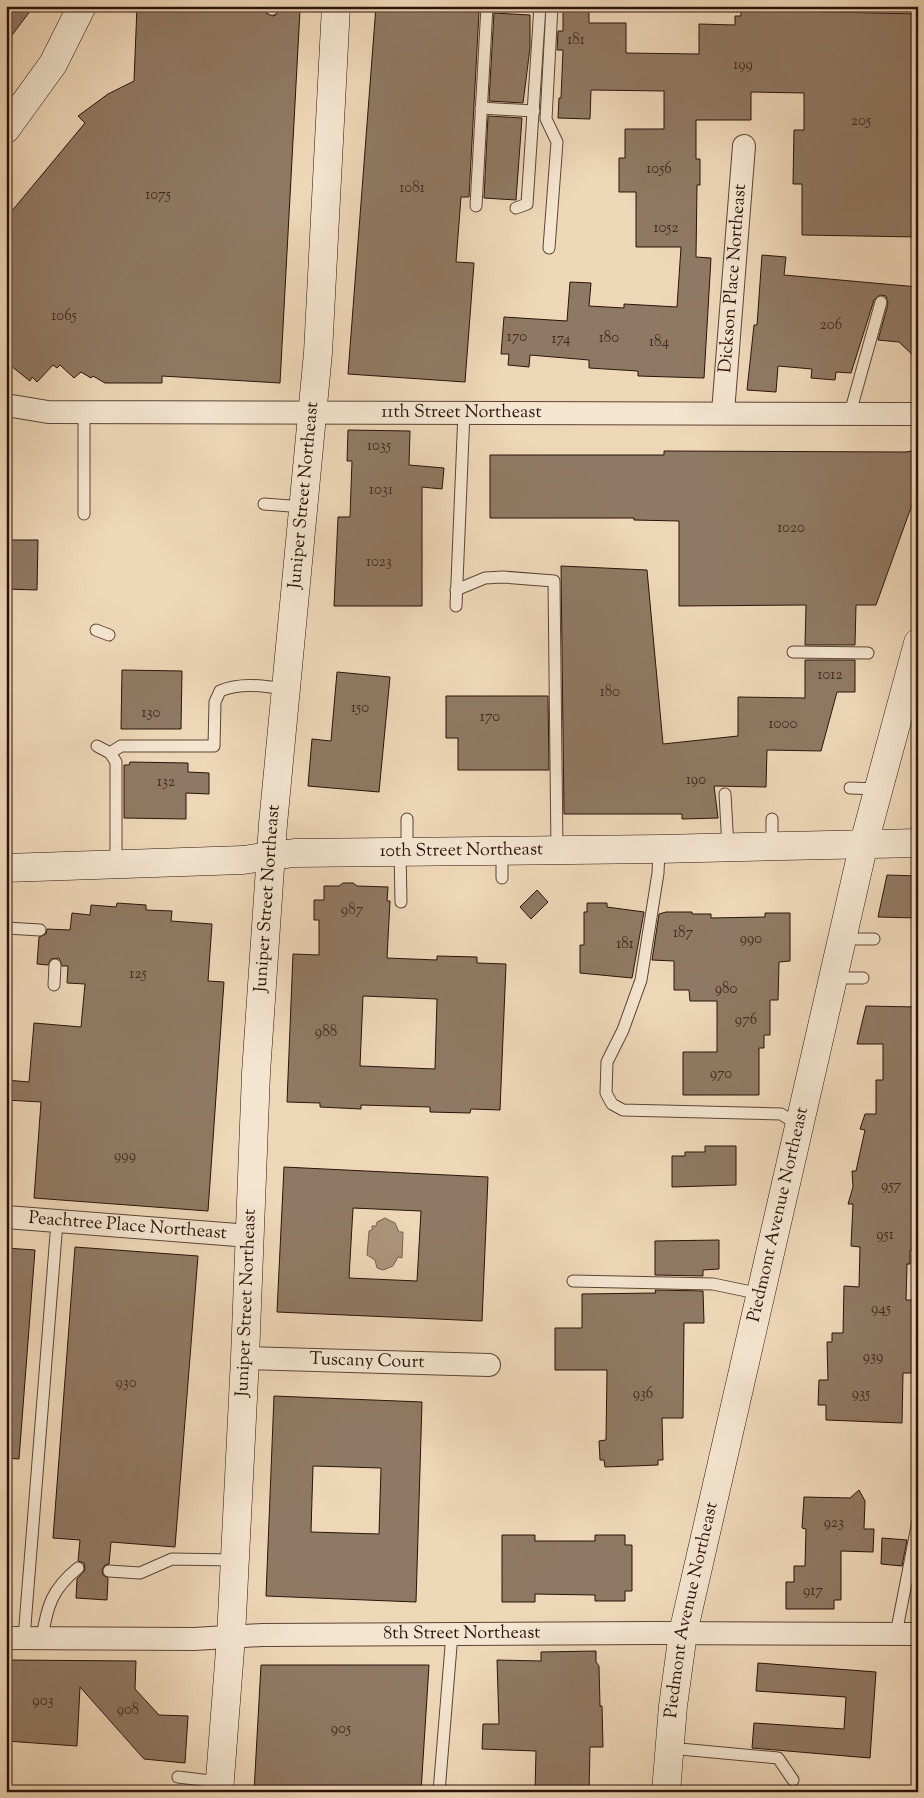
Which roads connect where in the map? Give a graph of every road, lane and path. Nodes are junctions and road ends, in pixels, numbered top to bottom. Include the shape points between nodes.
1 (82, 6) edge
2 (336, 6) edge
3 (487, 6) edge
4 (540, 6) edge
5 (552, 6) edge
6 (482, 108) junction
7 (534, 111) junction
8 (6, 130) edge
9 (744, 146) dead end
10 (476, 206) dead end
11 (516, 208) dead end
12 (549, 248) dead end
13 (881, 302) dead end
14 (6, 405) edge
15 (84, 412) junction
16 (313, 412) junction
17 (464, 412) junction
18 (723, 412) junction
19 (850, 413) junction
20 (918, 414) edge
21 (264, 504) dead end
22 (304, 507) junction
23 (84, 514) dead end
24 (456, 590) junction
25 (456, 606) dead end
26 (96, 630) dead end
27 (109, 635) dead end
28 (918, 643) edge
29 (793, 652) dead end
30 (868, 654) dead end
31 (288, 689) junction
32 (909, 702) edge
33 (97, 746) dead end
34 (110, 753) junction
35 (850, 788) dead end
36 (878, 789) junction
37 (724, 794) dead end
38 (407, 819) dead end
39 (918, 842) edge
40 (864, 843) junction
41 (728, 847) junction
42 (659, 849) junction
43 (557, 850) junction
44 (502, 851) junction
45 (404, 852) junction
46 (271, 856) junction
47 (116, 864) junction
48 (6, 868) edge
49 (502, 878) dead end
50 (401, 902) dead end
51 (6, 928) edge
52 (40, 930) dead end
53 (843, 939) junction
54 (874, 939) dead end
55 (55, 965) dead end
56 (833, 978) junction
57 (863, 978) dead end
58 (54, 985) dead end
59 (800, 1127) junction
60 (6, 1217) edge
61 (57, 1222) junction
62 (250, 1236) junction
63 (572, 1281) dead end
64 (761, 1294) junction
65 (246, 1358) junction
66 (489, 1365) dead end
67 (918, 1521) edge
68 (235, 1560) junction
69 (78, 1568) dead end
70 (109, 1571) dead end
71 (682, 1633) junction
72 (452, 1634) junction
73 (907, 1634) edge
74 (231, 1637) junction
75 (24, 1638) edge
76 (669, 1748) junction
77 (178, 1777) dead end
78 (793, 1780) dead end
79 (219, 1787) edge
80 (439, 1792) edge
81 (666, 1792) edge

1 - 8 main road via 53,64
2 - 16 main road, Juniper Street Northeast
3 - 6 lane
4 - 7 lane
5 - 12 lane via 546,118 557,142
6 - 7 lane
6 - 10 lane
7 - 11 lane via 527,204
9 - 18 street, Dickson Place Northeast
13 - 19 lane
14 - 15 street, 11th Street Northeast via 48,412
15 - 16 street, 11th Street Northeast
15 - 23 lane
16 - 17 street, 11th Street Northeast
16 - 22 main road, Juniper Street Northeast
17 - 18 street, 11th Street Northeast
17 - 24 lane
18 - 19 street, 11th Street Northeast
19 - 20 street, 11th Street Northeast
21 - 22 lane
22 - 31 main road, Juniper Street Northeast
24 - 25 lane
24 - 43 lane via 485,578 554,581
26 - 27 lane
28 - 32 main road, Piedmont Avenue Northeast
29 - 30 lane
31 - 34 lane via 248,685 220,690 215,702 214,746 121,746
31 - 46 main road, Juniper Street Northeast
32 - 36 main road, Piedmont Avenue Northeast
33 - 34 lane
34 - 47 lane via 116,762
35 - 36 lane
36 - 40 main road, Piedmont Avenue Northeast
37 - 41 lane
38 - 45 lane
39 - 40 main road, 10th Street Northeast
40 - 41 main road, 10th Street Northeast via 772,833
40 - 53 main road, Piedmont Avenue Northeast
41 - 42 main road, 10th Street Northeast
42 - 43 main road, 10th Street Northeast
42 - 59 lane via 641,980 623,1030 607,1062 606,1093 612,1104 623,1110 780,1114
43 - 44 main road, 10th Street Northeast
44 - 45 main road, 10th Street Northeast
44 - 49 lane
45 - 46 main road, 10th Street Northeast
45 - 50 lane
46 - 47 main road, 10th Street Northeast
46 - 62 main road, Juniper Street Northeast via 256,1073
47 - 48 main road, 10th Street Northeast
51 - 52 lane
53 - 54 lane
53 - 56 main road, Piedmont Avenue Northeast
55 - 58 lane
56 - 57 lane
56 - 59 main road, Piedmont Avenue Northeast
59 - 64 main road, Piedmont Avenue Northeast
60 - 61 street, Peachtree Place Northeast
61 - 62 street, Peachtree Place Northeast
61 - 75 lane
62 - 65 main road, Juniper Street Northeast
63 - 64 lane via 714,1284
64 - 71 main road, Piedmont Avenue Northeast
65 - 66 street, Tuscany Court
65 - 68 main road, Juniper Street Northeast
67 - 73 lane
68 - 70 lane via 172,1560 140,1573
68 - 74 main road, Juniper Street Northeast
69 - 75 lane via 55,1590 45,1619
71 - 72 street, 8th Street Northeast
71 - 73 street, 8th Street Northeast
71 - 76 main road, Piedmont Avenue Northeast
72 - 74 street, 8th Street Northeast
72 - 80 lane
74 - 75 street, 8th Street Northeast
74 - 79 main road, Juniper Street Northeast
76 - 78 lane via 778,1758
76 - 81 main road, Piedmont Avenue Northeast
77 - 79 lane

